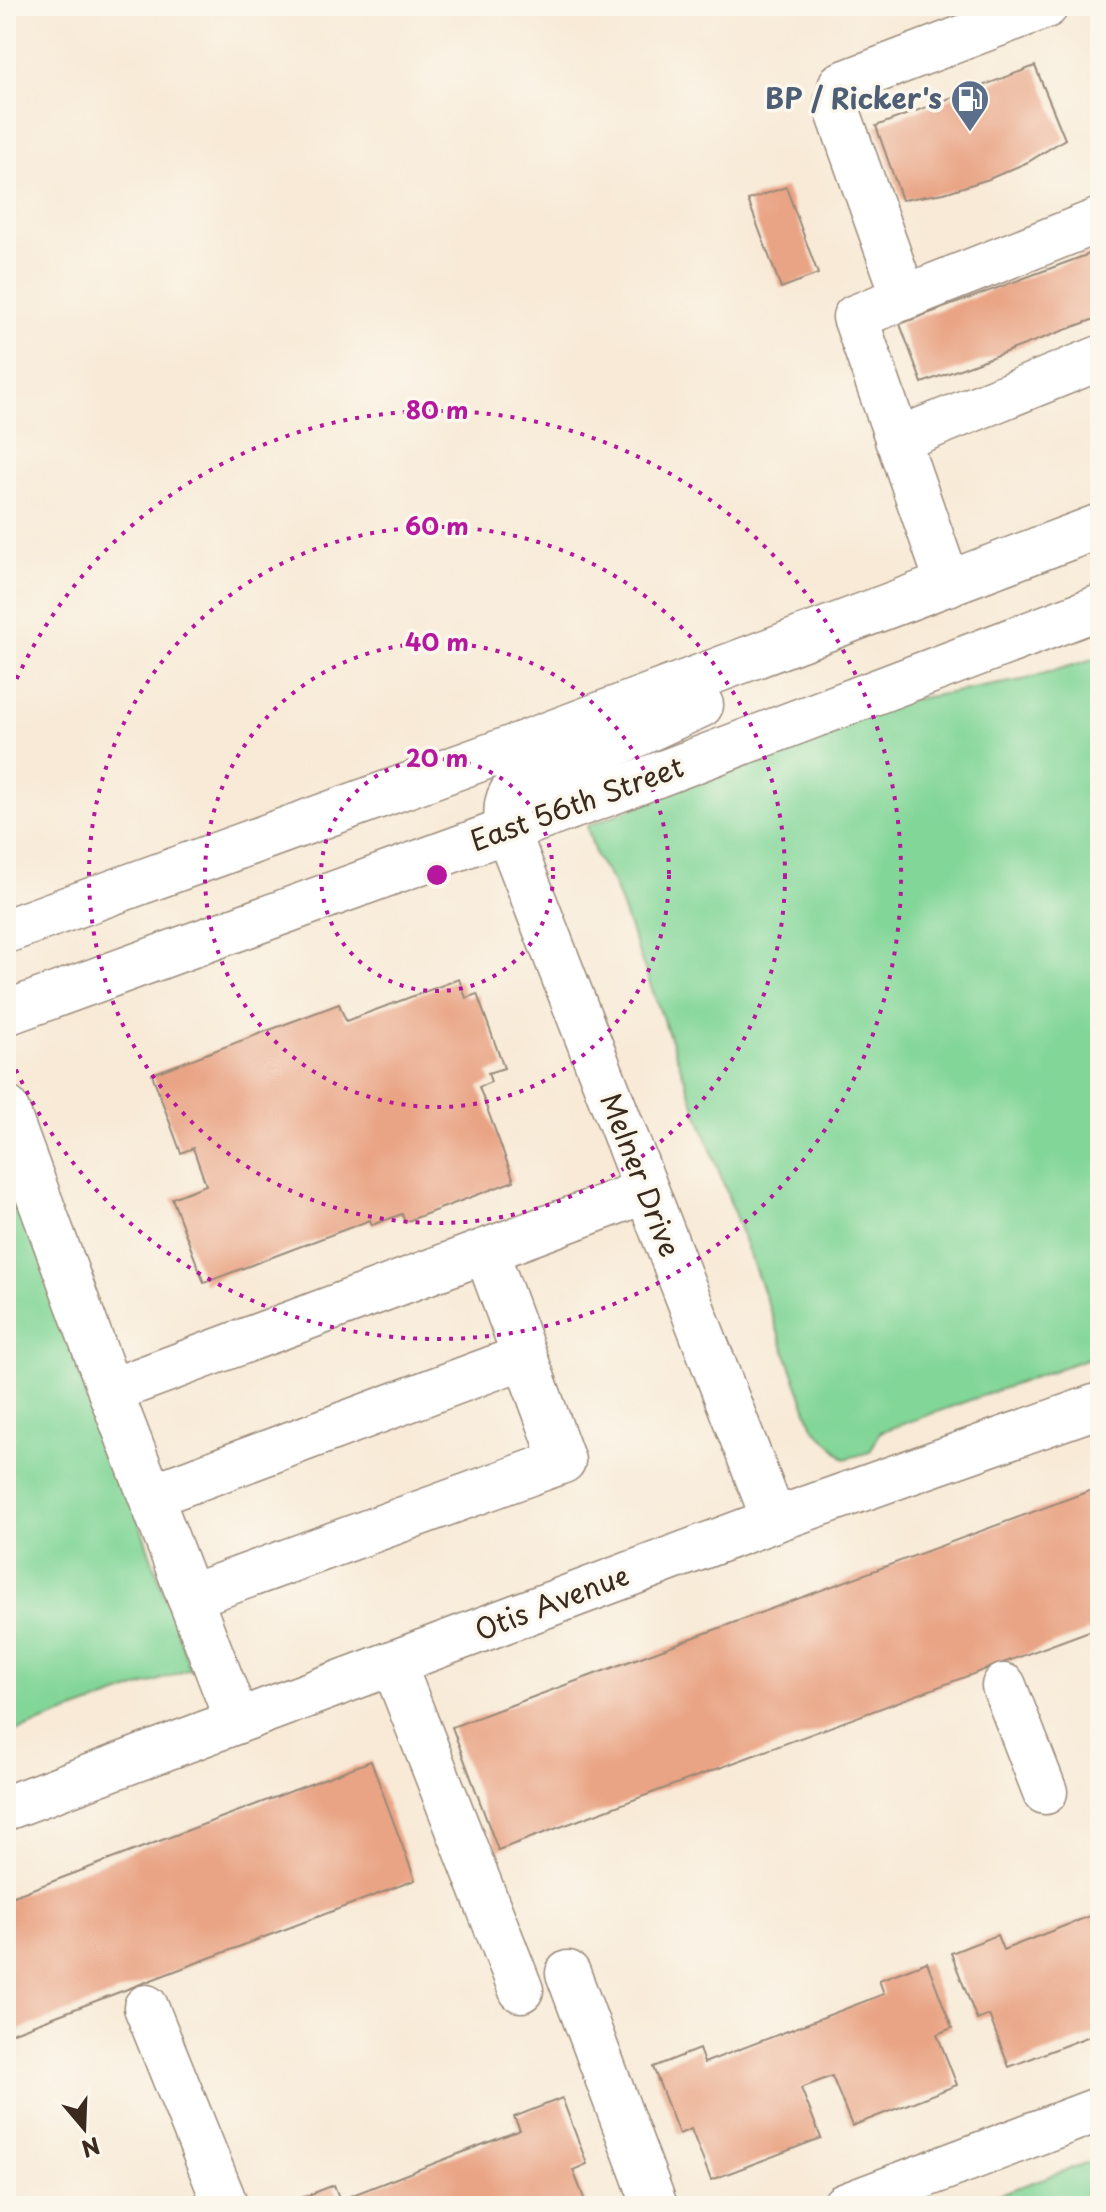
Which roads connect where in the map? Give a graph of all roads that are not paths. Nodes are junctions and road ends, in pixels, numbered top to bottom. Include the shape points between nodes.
1 (1046, 6) edge
2 (1100, 220) edge
3 (904, 297) junction
4 (1100, 358) edge
5 (897, 440) junction
6 (1100, 526) edge
7 (948, 584) junction
8 (906, 600) junction
9 (1100, 607) edge
10 (507, 830) junction
11 (6, 931) edge
12 (6, 1013) edge
13 (6, 1108) edge
14 (646, 1191) junction
15 (486, 1251) junction
16 (523, 1357) junction
17 (110, 1391) junction
18 (1100, 1405) edge
19 (151, 1496) junction
20 (774, 1520) junction
21 (189, 1597) junction
22 (393, 1663) junction
23 (1004, 1686) dead end
24 (237, 1721) junction
25 (1045, 1792) dead end
26 (6, 1808) edge
27 (568, 1973) dead end
28 (521, 1990) dead end
29 (146, 2007) dead end
30 (1100, 2109) edge
31 (226, 2206) edge
32 (655, 2206) edge
33 (844, 2206) edge

1 - 3 main road via 841,84 836,106
2 - 3 main road
3 - 5 main road via 855,317
4 - 5 main road
5 - 7 main road
6 - 7 main road
7 - 8 main road
8 - 10 main road via 682,714 518,785 505,806
8 - 11 main road
9 - 10 main road, East 56th Street
10 - 12 main road, East 56th Street
10 - 14 main road, Melner Drive
13 - 17 main road
14 - 15 main road
14 - 20 main road, Melner Drive
15 - 16 main road
15 - 17 main road
16 - 19 main road
16 - 21 main road via 563,1461
17 - 19 main road
18 - 20 main road, Otis Avenue
19 - 21 main road
20 - 22 main road, Otis Avenue
21 - 24 main road
22 - 24 main road, Otis Avenue
22 - 28 main road
23 - 25 main road
24 - 26 main road, Otis Avenue
27 - 32 main road
29 - 31 main road
30 - 33 main road

